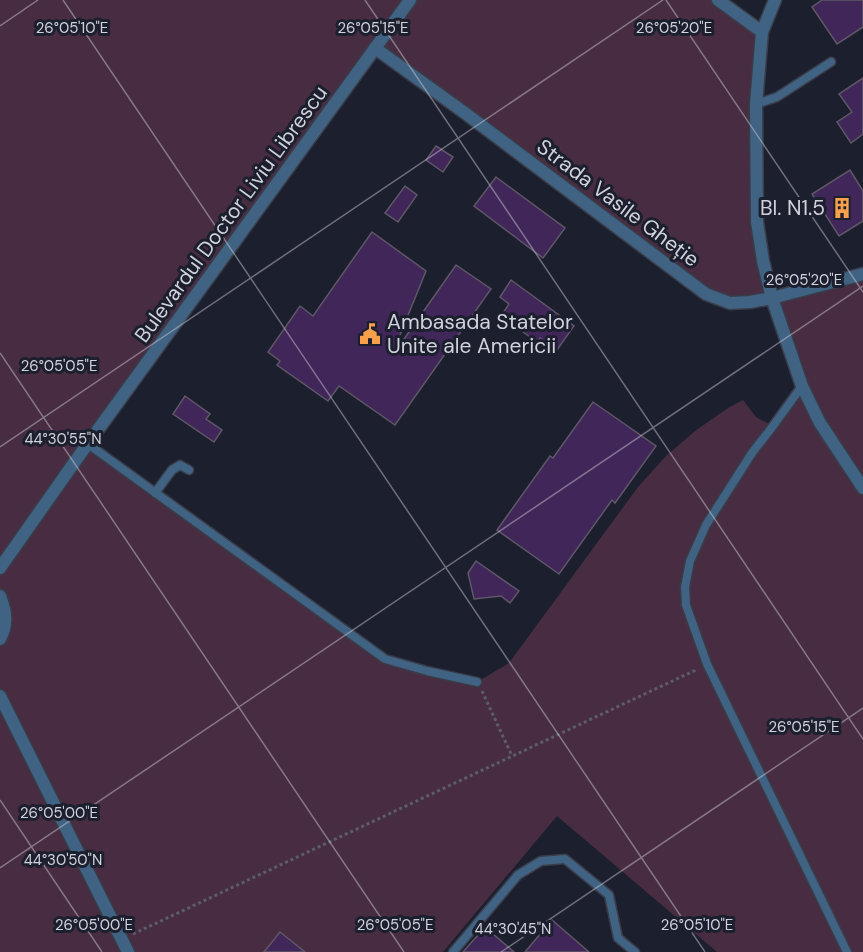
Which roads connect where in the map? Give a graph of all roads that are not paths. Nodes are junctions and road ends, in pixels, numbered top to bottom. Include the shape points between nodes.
1 (410, 0) edge
2 (718, 0) edge
3 (775, 0) edge
4 (762, 32) junction
5 (375, 48) junction
6 (831, 62) dead end
7 (756, 104) junction
8 (863, 274) edge
9 (772, 298) junction
10 (802, 386) junction
11 (88, 444) junction
12 (189, 470) dead end
13 (863, 489) edge
14 (155, 493) junction
15 (0, 567) edge
16 (0, 596) edge
17 (0, 639) edge
18 (477, 682) road end
19 (0, 696) edge
20 (128, 952) edge
21 (453, 952) edge
22 (635, 952) edge
23 (847, 952) edge

1 - 5 street, Bulevardul Doctor Liviu Librescu
2 - 4 street
3 - 4 street
4 - 7 street
5 - 9 street, Strada Vasile Gheție via 706,294 730,303
5 - 11 street, Bulevardul Doctor Liviu Librescu
6 - 7 lane via 777,97
7 - 9 street via 757,222
8 - 9 street, Strada Vasile Gheție
9 - 10 street
10 - 13 street via 820,423
10 - 23 lane via 752,453 706,525 690,561 686,606 707,664
11 - 14 lane
11 - 15 street, Bulevardul Doctor Liviu Librescu
12 - 14 lane via 180,465 172,470
14 - 18 lane via 385,660
16 - 17 street via 5,622
19 - 20 street
21 - 22 lane via 518,875 541,861 565,859 609,895 618,938

